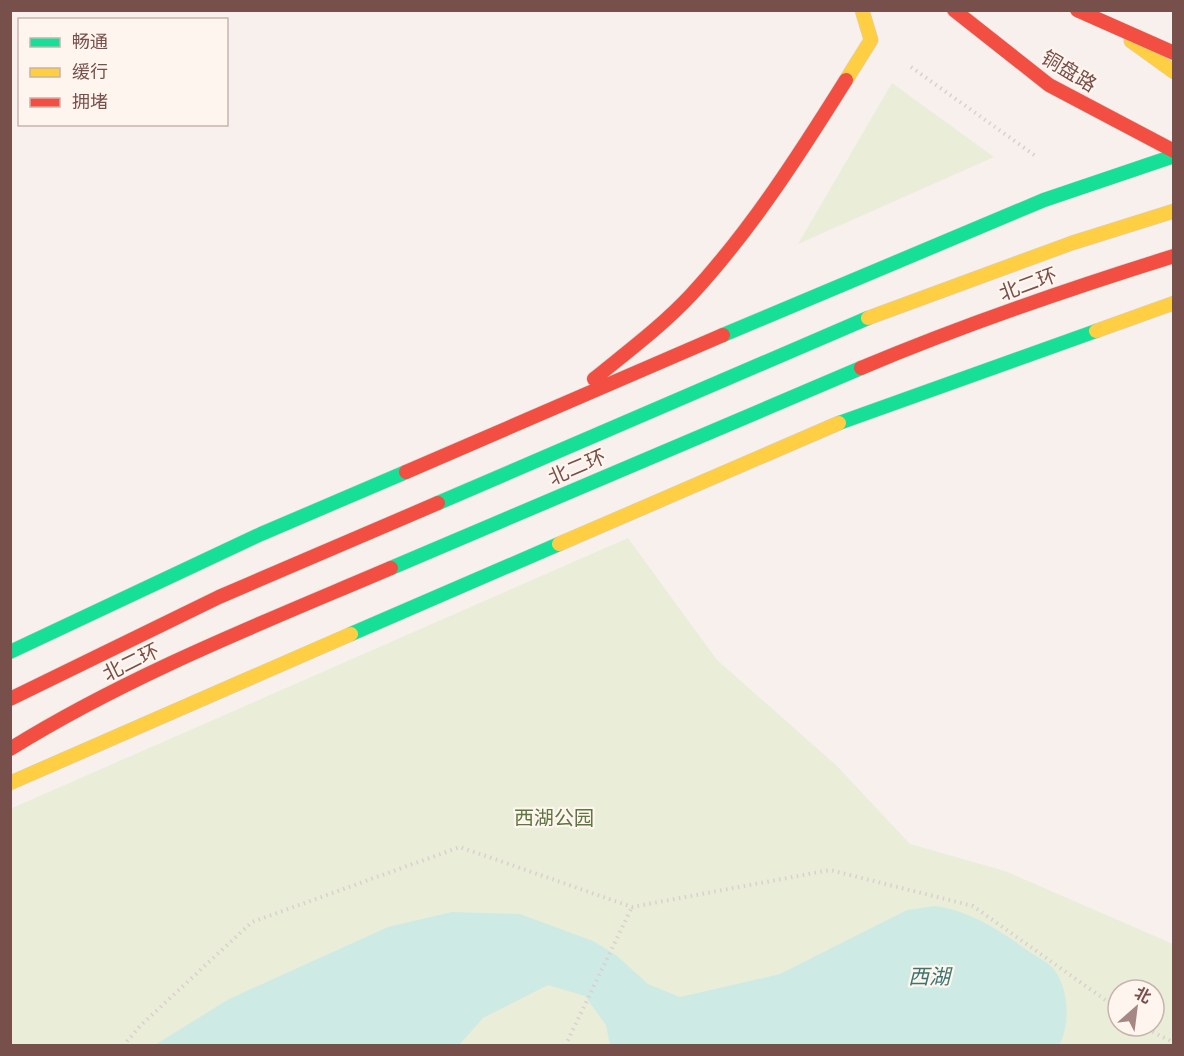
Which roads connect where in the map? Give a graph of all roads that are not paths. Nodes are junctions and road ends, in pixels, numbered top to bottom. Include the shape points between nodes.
1 (862, 10) edge
2 (954, 10) edge
3 (1077, 10) edge
4 (1100, 10) edge
5 (1173, 52) edge
6 (1173, 72) edge
7 (1173, 151) edge
8 (1173, 156) edge
9 (1173, 211) edge
10 (1173, 256) edge
11 (1173, 303) edge
12 (565, 403) junction
13 (10, 652) edge
14 (10, 699) edge
15 (10, 749) edge
16 (10, 783) edge

1 - 12 main road via 871,40 812,137 755,216 701,284
2 - 7 main road, 铜盘路 via 1049,85
3 - 5 main road, bridge
4 - 6 main road via 1120,33
8 - 12 main road via 1044,200
9 - 14 main road, 北二环 via 899,305 219,597
10 - 15 main road, 北二环 via 1087,283 894,354 231,636 63,716
11 - 16 main road via 829,426
12 - 13 main road via 261,534

